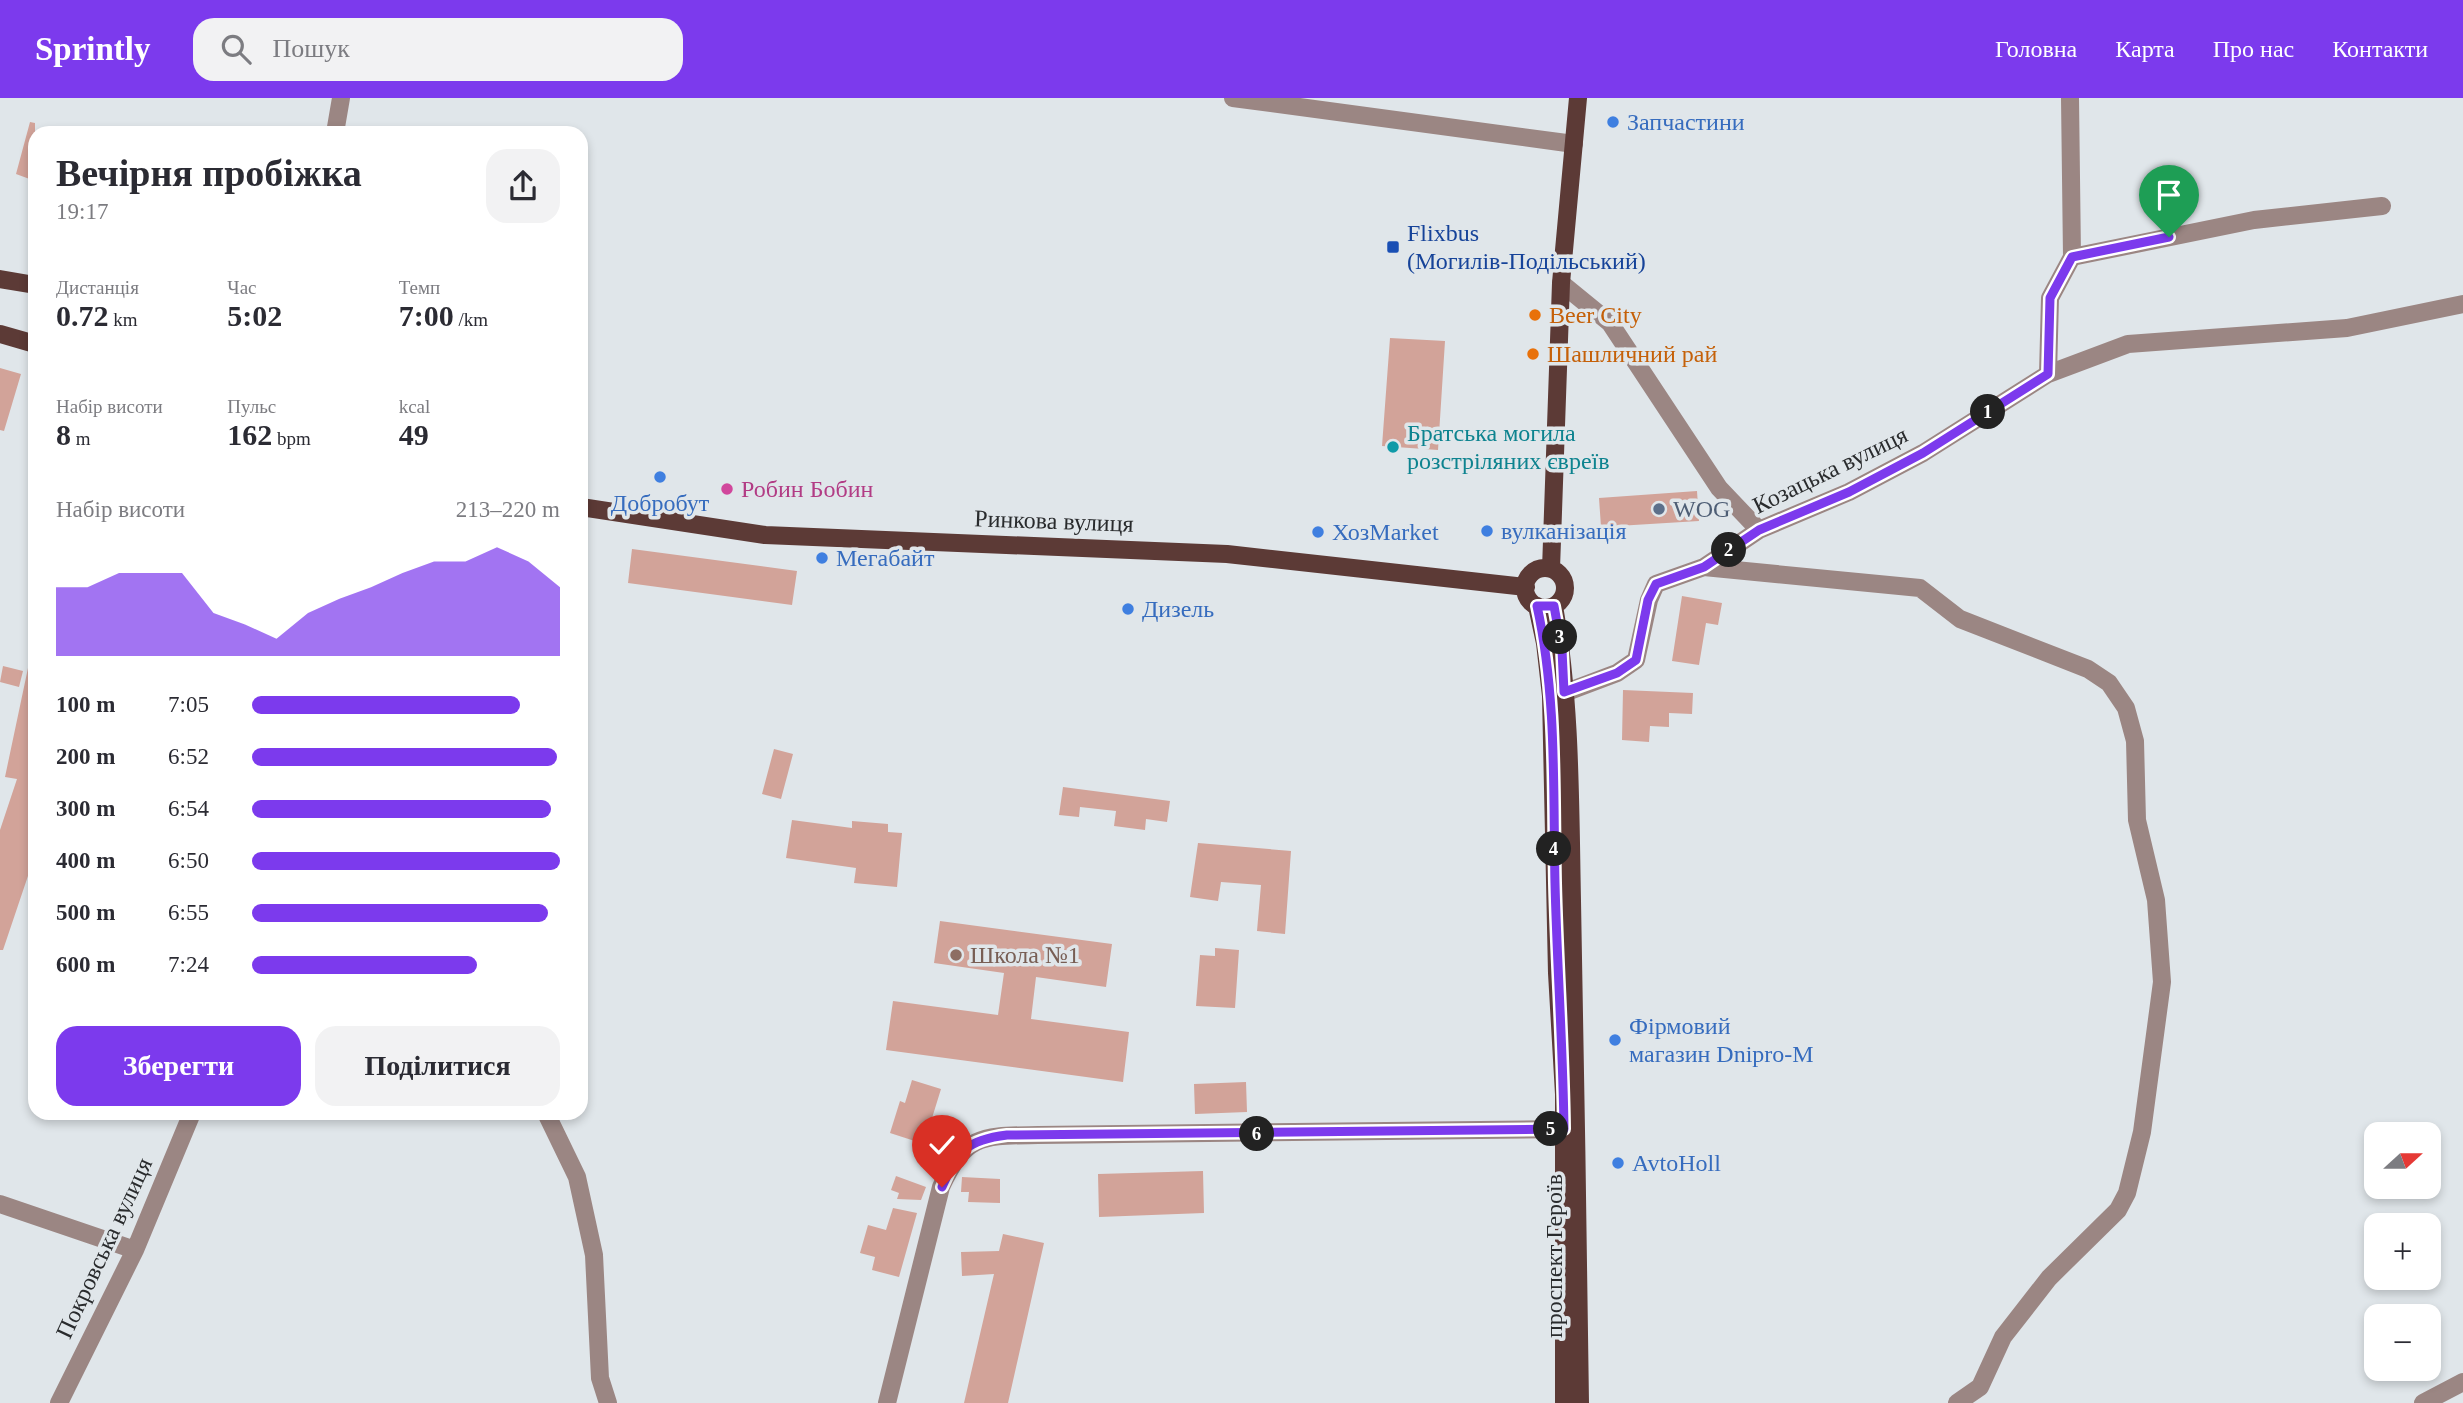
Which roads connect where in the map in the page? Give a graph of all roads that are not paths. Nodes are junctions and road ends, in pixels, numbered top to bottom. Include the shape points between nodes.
1 (341, 98) edge
2 (1233, 98) edge
3 (1578, 98) edge
4 (2070, 98) edge
5 (336, 126) edge
6 (1574, 144) junction
7 (2382, 206) dead end
8 (2072, 257) junction
9 (0, 279) edge
10 (1561, 283) junction
11 (28, 284) edge
12 (2463, 304) edge
13 (0, 334) edge
14 (28, 342) edge
15 (2048, 374) junction
16 (588, 508) edge
17 (1759, 530) junction
18 (1704, 567) junction
19 (1551, 569) junction
20 (1525, 587) junction
21 (1546, 606) junction
22 (1564, 692) junction
23 (189, 1120) edge
24 (549, 1120) edge
25 (1564, 1129) junction
26 (0, 1204) edge
27 (135, 1250) junction
28 (2463, 1382) edge
29 (59, 1403) edge
30 (608, 1403) edge
31 (887, 1403) edge
32 (1564, 1403) edge
33 (1580, 1403) edge
34 (1956, 1403) edge
35 (2423, 1403) edge

1 - 5 street
2 - 6 street
3 - 6 main road
4 - 8 street
6 - 10 main road
7 - 8 street via 2254,220
8 - 15 street via 2050,298
9 - 11 main road
10 - 17 street via 1610,323 1719,488
10 - 19 main road
12 - 15 street, Козацька вулиця via 2347,328 2128,344
13 - 14 main road
15 - 17 street, Козацька вулиця via 1923,453 1849,492
16 - 20 main road, Ринкова вулиця via 765,535 1227,554
17 - 18 street, Козацька вулиця
18 - 22 street, Козацька вулиця via 1656,584 1648,600 1636,660 1617,673
18 - 34 street via 1920,589 1960,619 2088,669 2109,683 2126,708 2135,741 2137,820 2156,900 2162,982 2142,1132 2127,1193 2118,1210 2049,1278 2003,1337 1980,1387
19 - 20 main road via 1536,571
19 - 21 main road via 1561,576 1565,587 1562,598
20 - 21 main road via 1528,598
21 - 22 main road, проспект Героїв via 1562,650
21 - 25 main road, проспект Героїв
22 - 33 main road, проспект Героїв via 1578,1131
23 - 27 street, Покровська вулиця
24 - 30 street via 577,1177 594,1255 600,1378
25 - 31 street via 984,1138 967,1146 954,1160 942,1187
25 - 32 main road, проспект Героїв
26 - 27 street
27 - 29 street, Покровська вулиця
28 - 35 street

